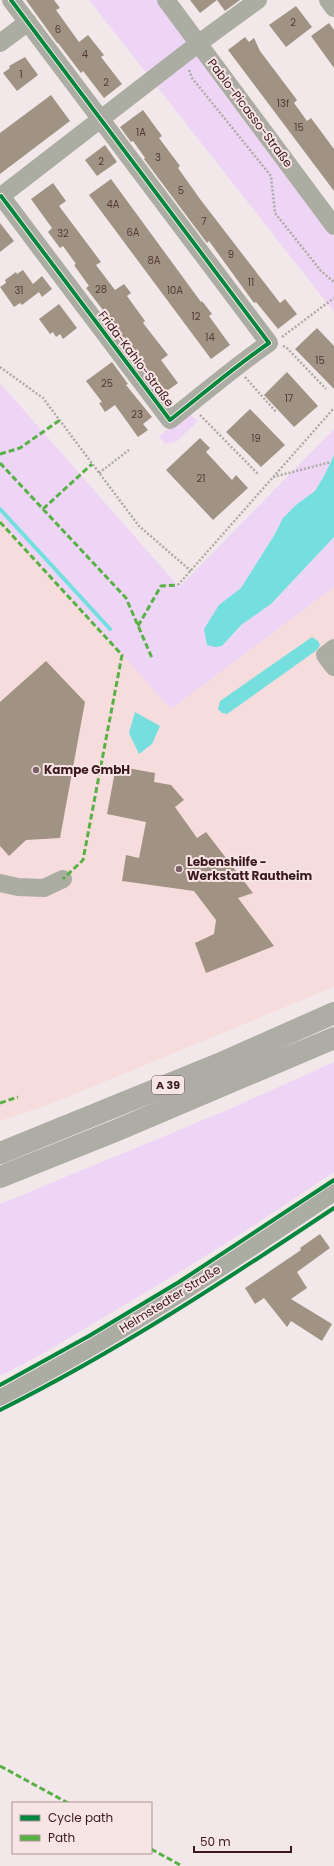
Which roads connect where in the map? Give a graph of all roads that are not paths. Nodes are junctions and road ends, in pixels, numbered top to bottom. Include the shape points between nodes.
1 (11, 0) edge
2 (166, 0) edge
3 (258, 0) edge
4 (328, 0) edge
5 (334, 8) edge
6 (28, 22) junction
7 (0, 43) edge
8 (192, 49) junction
9 (100, 119) junction
10 (1, 197) edge
11 (334, 226) edge
12 (334, 648) edge
13 (334, 667) edge
14 (63, 879) dead end
15 (0, 883) edge
16 (334, 1013) edge
17 (334, 1038) edge
18 (0, 1153) edge
19 (0, 1177) edge
20 (334, 1192) edge
21 (0, 1397) edge

1 - 6 street
2 - 8 street, Pablo-Picasso-Straße
3 - 8 street, Frida-Kahlo-Straße
4 - 5 street
6 - 7 street
6 - 9 street
8 - 9 street, Frida-Kahlo-Straße
8 - 11 street, Pablo-Picasso-Straße
9 - 10 street, Frida-Kahlo-Straße
9 - 10 street, Frida-Kahlo-Straße via 269,343 236,366 170,420
12 - 13 street via 325,655
14 - 15 street via 44,888
16 - 18 highway, A 39 via 212,1067
17 - 19 highway, A 39
20 - 21 street, Helmstedter Straße via 134,1322

